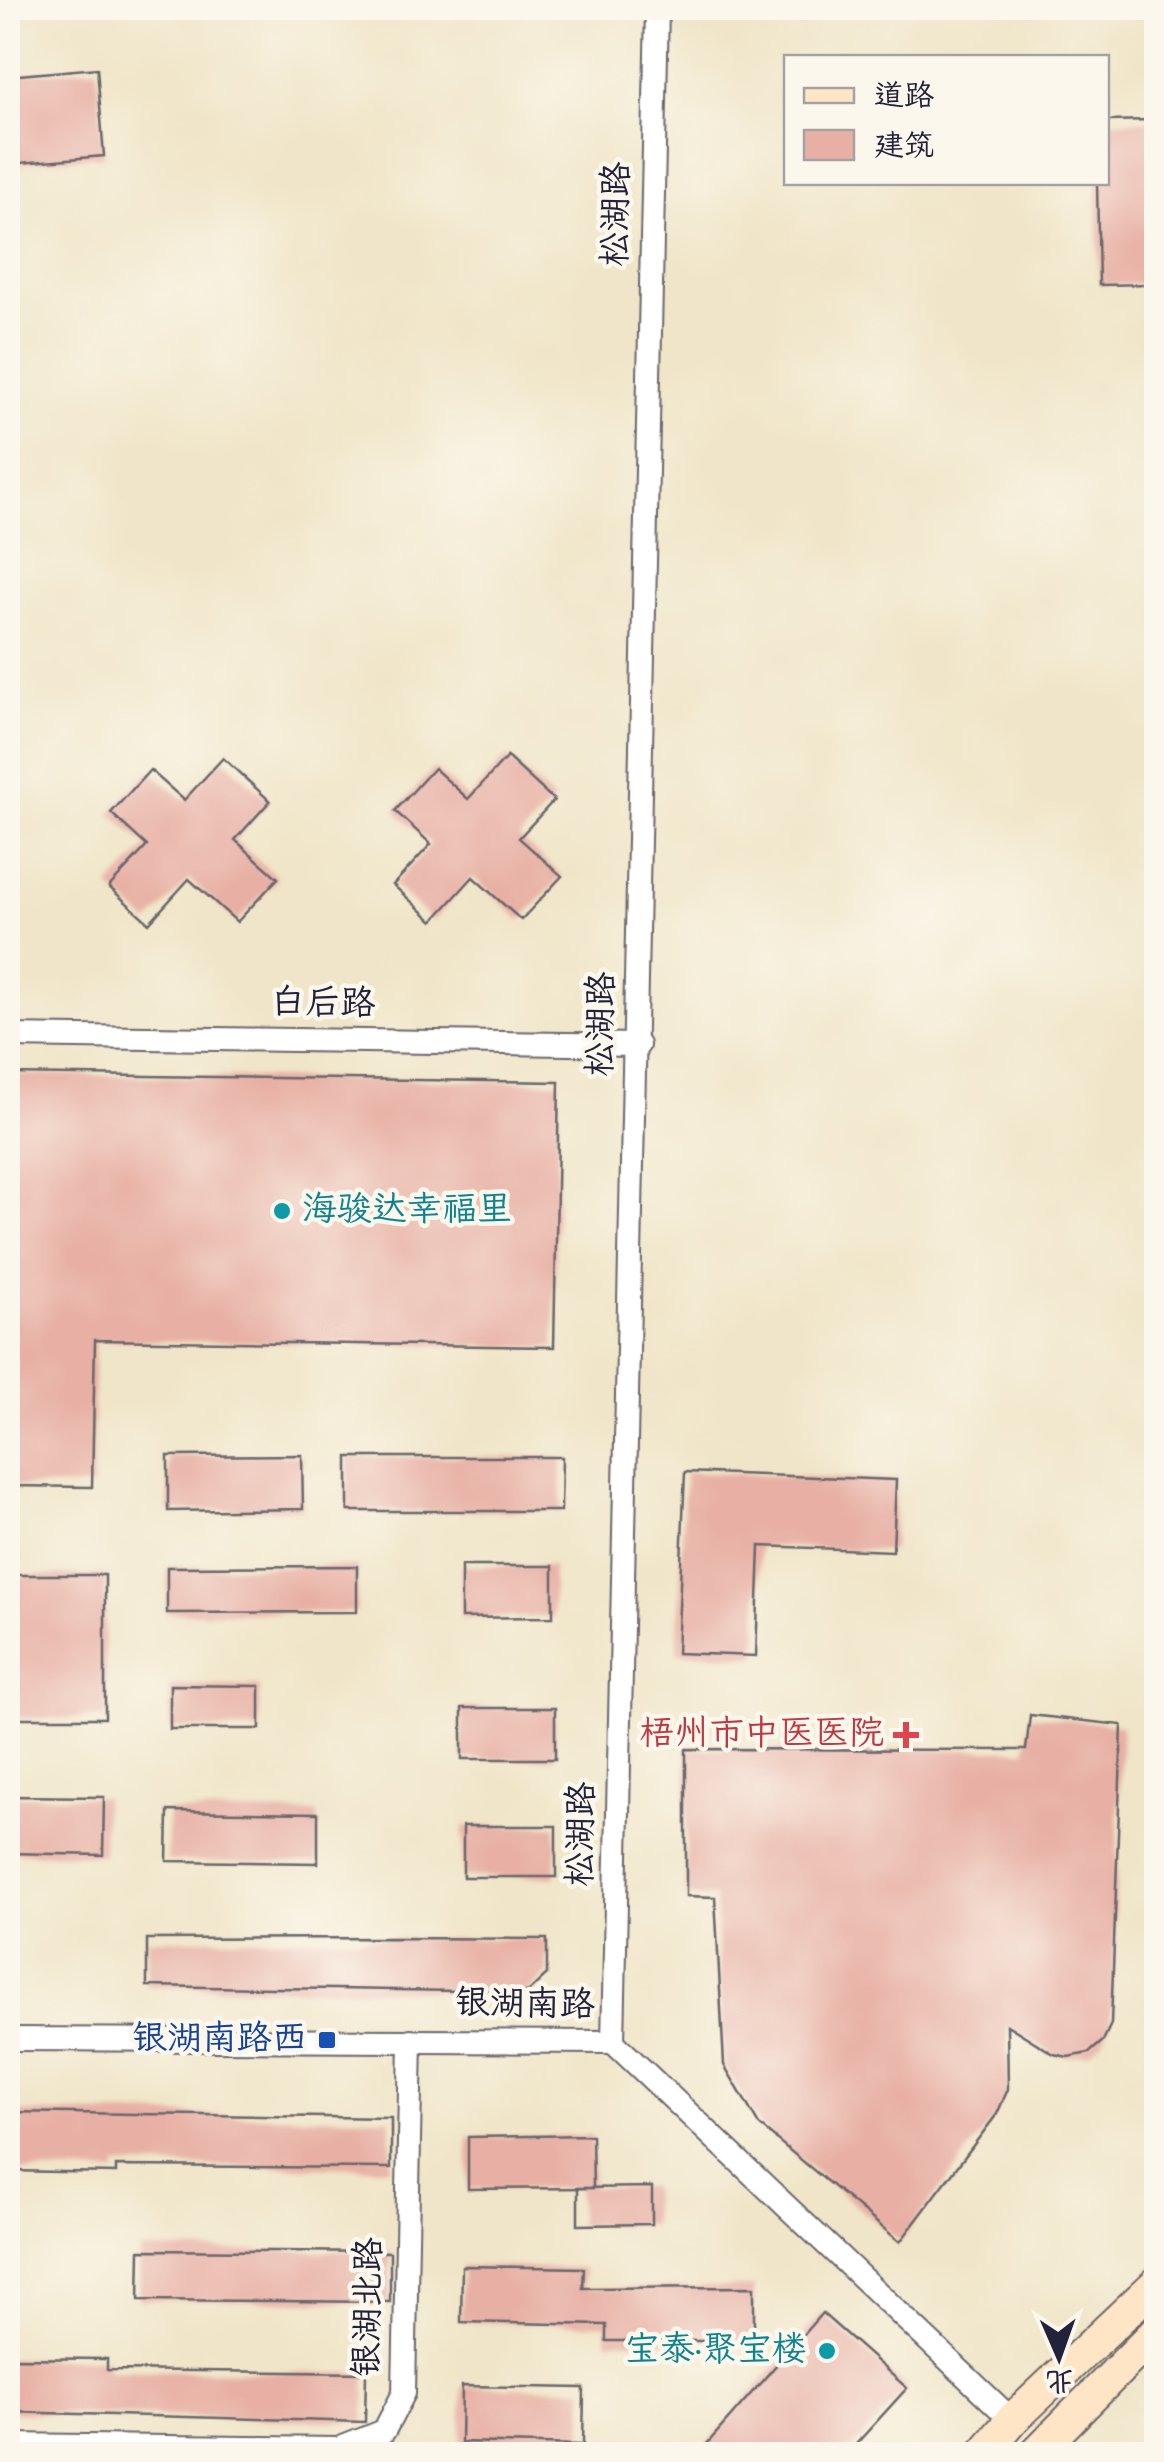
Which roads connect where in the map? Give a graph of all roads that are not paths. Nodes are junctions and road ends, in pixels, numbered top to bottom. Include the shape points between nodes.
1 (657, 8) edge
2 (8, 1036) edge
3 (638, 1044) junction
4 (8, 2039) edge
5 (411, 2040) junction
6 (613, 2042) junction
7 (1156, 2284) edge
8 (1156, 2332) edge
9 (1012, 2420) junction
10 (1065, 2421) junction
11 (8, 2445) edge
12 (982, 2454) edge
13 (1035, 2454) edge
14 (1050, 2454) edge

1 - 3 street, 松湖路
2 - 3 street, 白后路
3 - 6 street, 松湖路
4 - 5 street, 银湖南路
5 - 6 street, 银湖南路
5 - 11 street, 银湖北路 via 404,2393 384,2431 338,2449
6 - 9 street, 银湖南路
7 - 9 main road
8 - 10 main road
9 - 12 main road
10 - 13 main road
10 - 14 main road

